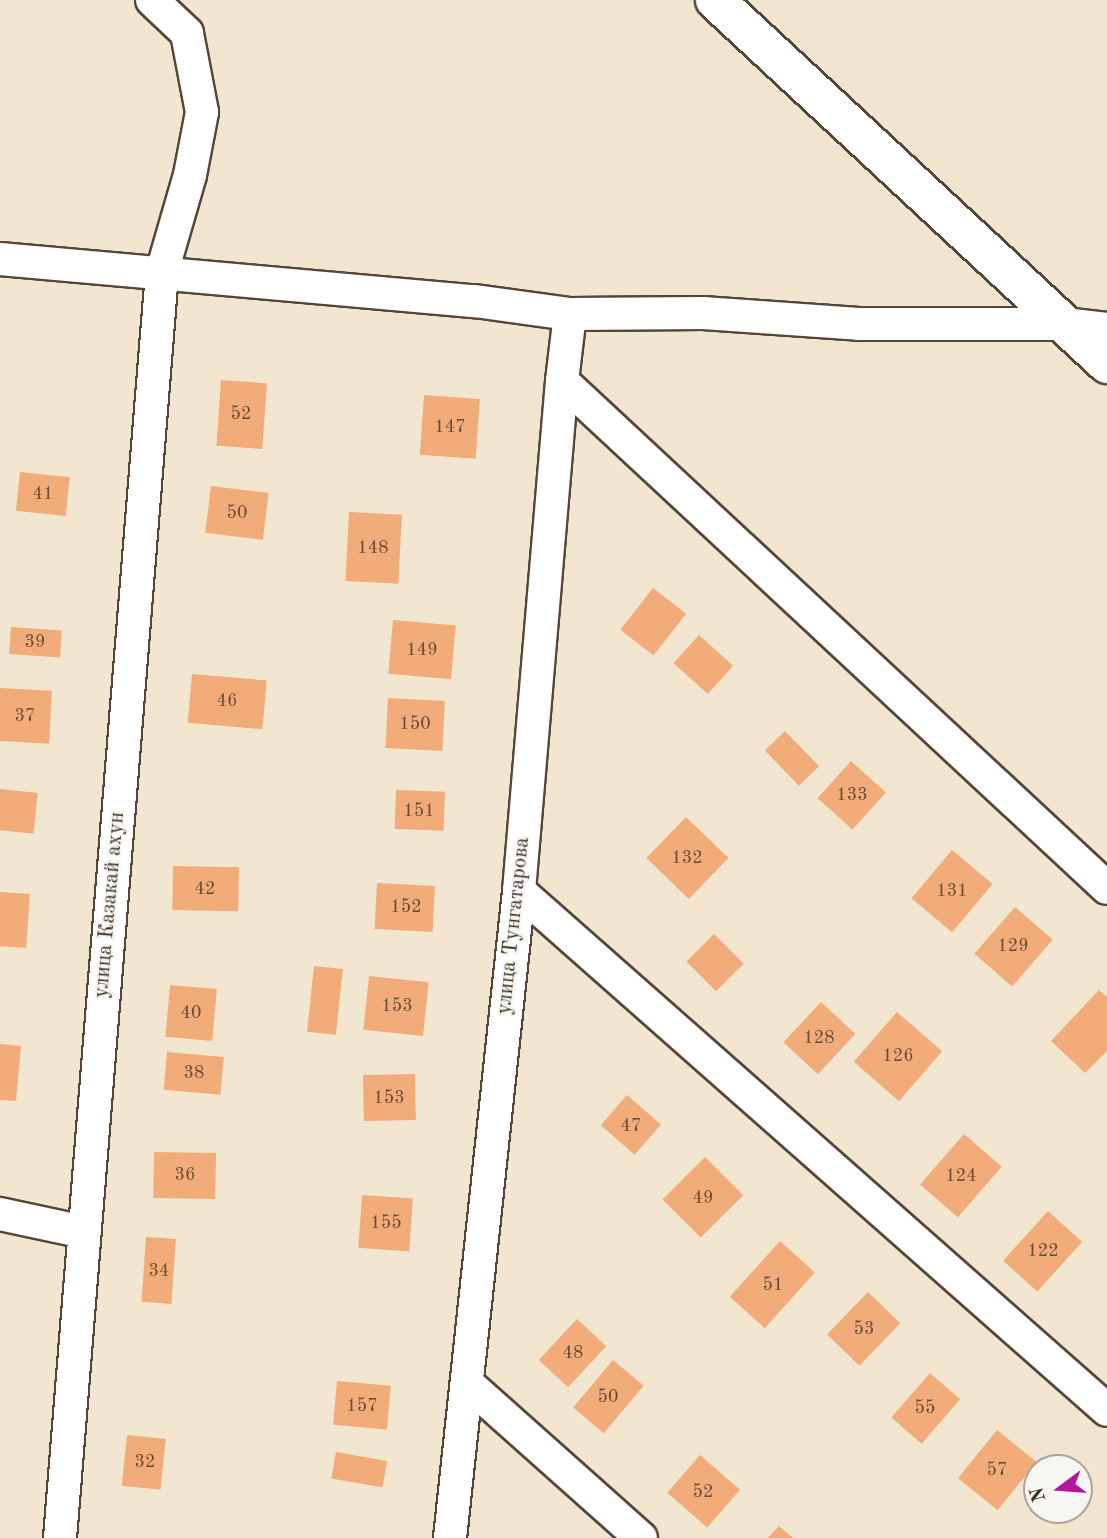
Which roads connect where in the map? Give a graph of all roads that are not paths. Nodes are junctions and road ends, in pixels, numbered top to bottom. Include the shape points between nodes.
1 (152, 0) edge
2 (715, 0) edge
3 (0, 259) edge
4 (162, 272) junction
5 (570, 314) junction
6 (1063, 324) junction
7 (1107, 329) edge
8 (1107, 364) edge
9 (562, 381) junction
10 (1107, 888) edge
11 (519, 891) junction
12 (0, 1214) edge
13 (83, 1232) junction
14 (467, 1382) junction
15 (1107, 1410) edge
16 (60, 1538) edge
17 (450, 1538) edge
18 (641, 1538) edge

1 - 4 street, улица Казакай ахун via 187,33 202,112 190,175
2 - 6 street
3 - 4 street
4 - 5 street
4 - 13 street, улица Казакай ахун
5 - 6 street via 703,313 859,324
5 - 9 street, улица Тунгатарова
6 - 7 street
6 - 8 street
9 - 10 street
9 - 11 street, улица Тунгатарова
11 - 14 street, улица Тунгатарова
11 - 15 street
12 - 13 street
13 - 16 street, улица Казакай ахун
14 - 17 street, улица Тунгатарова
14 - 18 street

